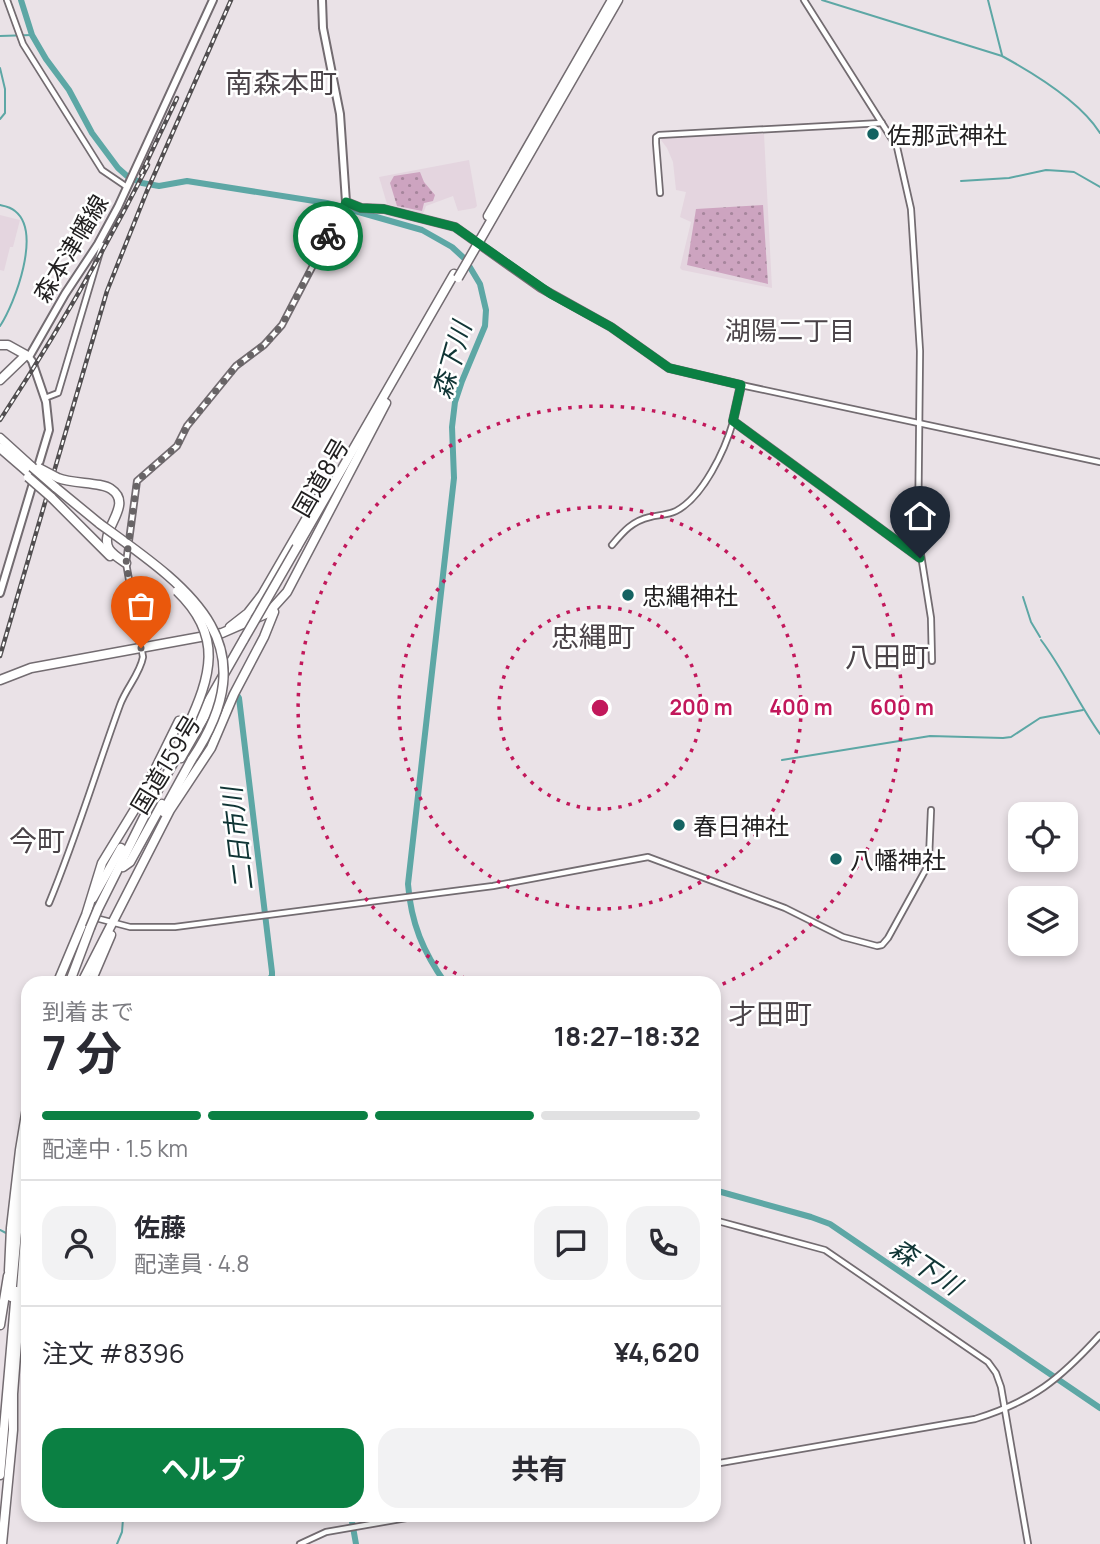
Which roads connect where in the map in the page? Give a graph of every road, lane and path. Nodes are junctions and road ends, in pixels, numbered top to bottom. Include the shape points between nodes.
1 (7, 0) edge
2 (214, 0) edge
3 (322, 0) edge
4 (612, 0) edge
5 (618, 0) edge
6 (804, 0) edge
7 (883, 123) junction
8 (127, 188) junction
9 (660, 193) dead end
10 (346, 202) junction
11 (478, 238) junction
12 (102, 245) dead end
13 (456, 276) junction
14 (0, 343) edge
15 (28, 355) junction
16 (0, 382) edge
17 (741, 385) junction
18 (46, 398) junction
19 (386, 403) junction
20 (370, 419) junction
21 (733, 421) junction
22 (919, 424) junction
23 (0, 437) edge
24 (1, 449) edge
25 (1100, 461) edge
26 (29, 470) junction
27 (54, 489) junction
28 (99, 525) junction
29 (612, 545) dead end
30 (299, 549) junction
31 (920, 558) junction
32 (126, 563) junction
33 (287, 592) junction
34 (0, 593) edge
35 (201, 637) junction
36 (141, 648) junction
37 (932, 661) dead end
38 (0, 680) edge
39 (179, 721) dead end
40 (192, 728) junction
41 (191, 759) junction
42 (161, 784) joint
43 (155, 794) junction
44 (931, 810) dead end
45 (123, 867) junction
46 (134, 881) junction
47 (49, 903) dead end
48 (100, 910) junction
49 (87, 911) junction
50 (113, 923) junction
51 (63, 976) edge
52 (75, 976) edge
53 (85, 976) edge
54 (93, 976) edge
55 (21, 1153) edge
56 (21, 1181) edge
57 (21, 1197) edge
58 (721, 1222) edge
59 (21, 1247) edge
60 (9, 1271) junction
61 (21, 1290) edge
62 (0, 1325) edge
63 (1100, 1335) edge
64 (21, 1355) edge
65 (19, 1376) dead end
66 (1005, 1409) junction
67 (0, 1415) edge
68 (721, 1463) edge
69 (0, 1475) edge
70 (383, 1522) edge
71 (2, 1544) edge
72 (300, 1544) edge
73 (1028, 1544) edge

1 - 8 street via 23,44 102,170
2 - 8 main road, 森本津幡線
3 - 10 main road via 340,114
4 - 11 highway, 国道8号
5 - 11 highway, 国道8号
6 - 7 street
7 - 9 street via 659,135
7 - 22 street via 899,152 912,219
8 - 15 main road, 森本津幡線 via 98,244
10 - 17 main road via 455,227 669,368
10 - 32 street via 282,325 236,366 187,426 177,446 137,481
11 - 13 highway, 国道8号, bridge
12 - 18 street via 58,393
13 - 19 highway, 国道8号
13 - 20 highway, 国道8号
14 - 15 highway via 12,342
15 - 16 highway
15 - 18 main road
17 - 21 main road
17 - 22 street
18 - 34 main road via 49,430
19 - 30 highway, 国道8号
19 - 33 highway
20 - 30 highway, 国道8号
20 - 35 highway via 256,604 238,622
21 - 29 street via 716,463 687,503 674,512 634,522
21 - 31 main road
22 - 25 street
22 - 31 street
23 - 26 highway
24 - 26 highway, 国道159号
26 - 27 highway, bridge
26 - 27 highway, 国道159号, bridge
27 - 28 highway, 国道159号
27 - 32 highway via 103,550
27 - 32 highway via 100,485 118,496 106,539 110,551
28 - 40 highway, 国道159号, bridge via 172,585 201,621 209,669
28 - 41 highway, 国道159号, bridge via 189,594 216,637 223,668 220,702
30 - 40 highway, 国道8号, bridge
31 - 37 street
32 - 36 street
33 - 35 highway via 256,620
33 - 46 highway via 270,618 211,748 170,810
35 - 36 highway
36 - 38 highway via 17,672
36 - 47 street via 141,667 121,702
39 - 49 highway via 138,804 102,863
40 - 42 highway, 国道159号
40 - 45 highway, 国道8号
41 - 45 highway, 国道159号
41 - 46 highway via 140,857
42 - 43 highway, 国道8号
43 - 48 highway, 国道8号
43 - 49 highway
44 - 50 street via 926,869 888,938 877,946 842,937 785,908 648,857 493,886 265,917 150,929
45 - 48 highway, 国道8号
46 - 50 highway
48 - 52 highway, 国道8号, bridge
49 - 50 street
49 - 51 highway
50 - 53 highway
50 - 54 highway
55 - 60 highway
56 - 60 highway
57 - 67 highway
58 - 66 street via 836,1256 988,1362 999,1378
59 - 69 highway
60 - 62 highway
61 - 71 highway
63 - 66 street via 1045,1388
64 - 65 highway
66 - 68 street via 975,1419
66 - 73 street
70 - 72 street via 326,1532

